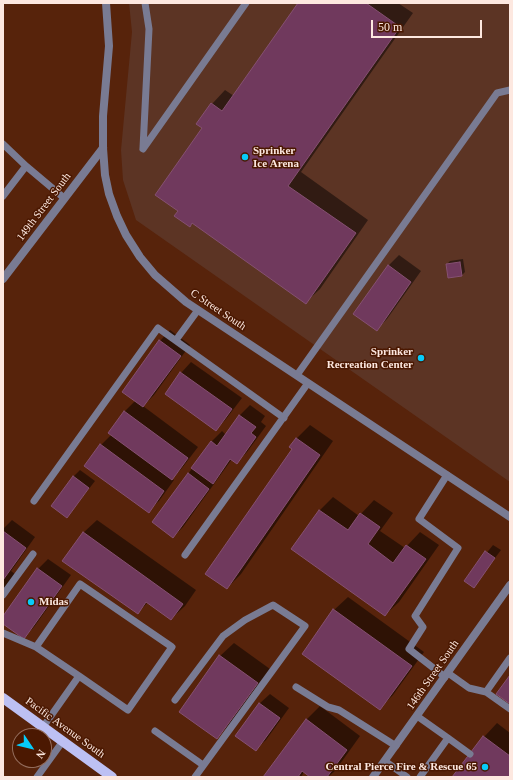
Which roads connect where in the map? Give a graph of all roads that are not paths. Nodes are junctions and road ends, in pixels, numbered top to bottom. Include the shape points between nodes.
1 (106, 3) edge
2 (145, 3) edge
3 (246, 3) edge
4 (510, 90) edge
5 (3, 144) edge
6 (102, 148) junction
7 (26, 166) junction
8 (3, 196) edge
9 (64, 198) junction
10 (3, 279) edge
11 (198, 310) junction
12 (176, 340) junction
13 (296, 376) junction
14 (308, 383) junction
15 (284, 418) junction
16 (447, 475) junction
17 (34, 501) dead end
18 (510, 518) edge
19 (33, 554) dead end
20 (185, 555) dead end
21 (510, 585) edge
22 (3, 595) edge
23 (3, 633) edge
24 (36, 647) junction
25 (510, 658) edge
26 (446, 675) junction
27 (79, 676) junction
28 (296, 687) dead end
29 (486, 692) junction
30 (3, 698) edge
31 (175, 700) dead end
32 (510, 709) edge
33 (417, 716) junction
34 (44, 727) junction
35 (155, 731) dead end
36 (448, 738) junction
37 (63, 741) junction
38 (396, 746) junction
39 (470, 754) dead end
40 (385, 761) junction
41 (203, 765) junction
42 (37, 777) edge
43 (112, 777) edge
44 (195, 777) edge
45 (374, 777) edge
46 (407, 777) edge
47 (420, 777) edge

1 - 6 street, C Street South via 109,46
2 - 3 lane via 149,29 143,149
4 - 13 lane via 497,93
5 - 7 lane
6 - 9 street, 149th Street South
6 - 11 street, C Street South via 109,194 126,235 155,275 170,290
7 - 8 lane
7 - 9 lane
9 - 10 street, 149th Street South
11 - 12 lane
11 - 13 street, C Street South
12 - 15 lane
12 - 17 lane via 158,328
13 - 14 street, C Street South
14 - 15 lane
14 - 16 street, C Street South
15 - 20 lane
16 - 18 street, C Street South
16 - 26 lane via 419,519 458,548 415,616 423,627 409,650
19 - 22 lane
21 - 26 street, 146th Street South
23 - 24 lane
24 - 27 lane
24 - 27 lane via 80,584 172,647 128,710
25 - 29 lane
26 - 29 lane via 469,688
26 - 33 street, 146th Street South
27 - 34 lane
28 - 38 lane via 328,708 339,710
29 - 32 lane
30 - 34 main road, Pacific Avenue South
31 - 41 lane via 223,636 245,620 273,605 305,626
33 - 36 lane
33 - 38 street, 146th Street South
34 - 37 main road, Pacific Avenue South
35 - 41 lane
36 - 39 lane
36 - 47 lane
37 - 42 lane
37 - 43 main road, Pacific Avenue South
38 - 40 street, 146th Street South
40 - 45 street, 146th Street South
40 - 46 lane
41 - 44 lane

